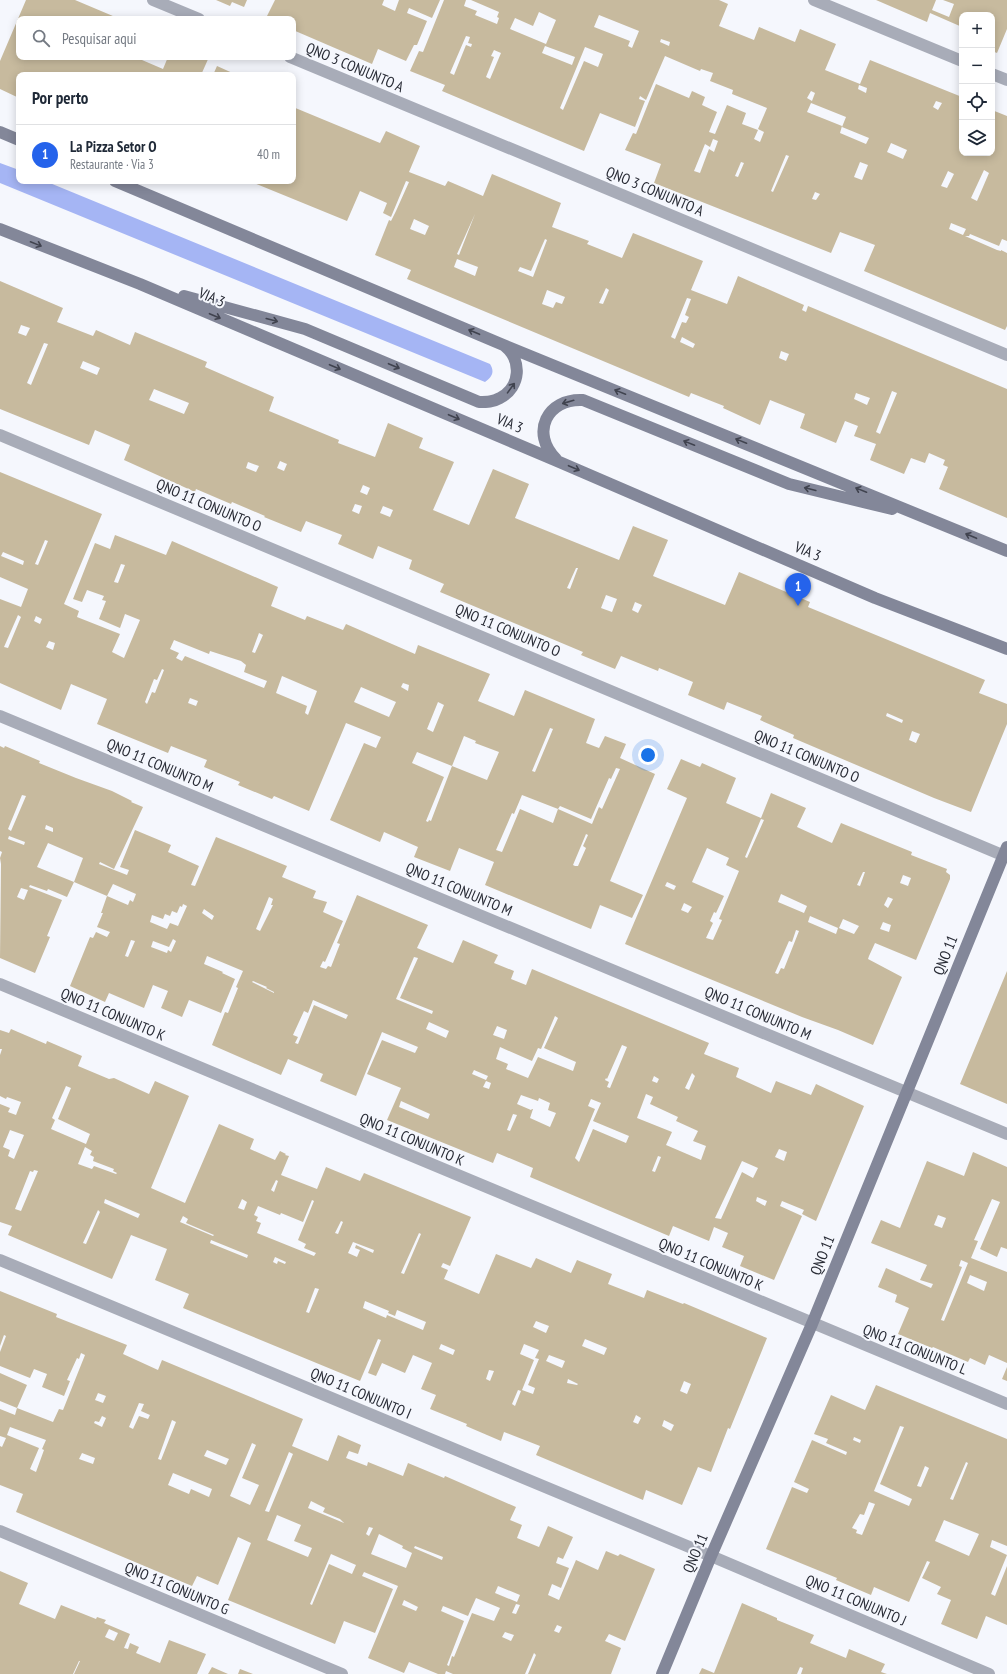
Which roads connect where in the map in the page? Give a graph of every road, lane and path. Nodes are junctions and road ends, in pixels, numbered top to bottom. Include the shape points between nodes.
1 (153, 0) edge
2 (814, 0) edge
3 (192, 16) edge
4 (296, 59) edge
5 (959, 60) edge
6 (995, 75) edge
7 (1007, 80) edge
8 (0, 132) edge
9 (16, 139) edge
10 (123, 184) edge
11 (0, 229) edge
12 (140, 284) junction
13 (501, 344) junction
14 (1007, 355) edge
15 (0, 435) edge
16 (557, 461) junction
17 (930, 518) junction
18 (1007, 551) edge
19 (1007, 649) edge
20 (0, 716) edge
21 (1006, 853) edge
22 (0, 984) edge
23 (906, 1092) junction
24 (1007, 1134) edge
25 (0, 1260) edge
26 (812, 1324) junction
27 (1007, 1404) edge
28 (0, 1531) edge
29 (711, 1556) junction
30 (342, 1674) edge
31 (662, 1674) edge
32 (989, 1674) edge

1 - 3 street
2 - 5 street
4 - 14 street, QNO 3 CONJUNTO A
6 - 7 street
8 - 9 main road
13 -> 10 main road
11 -> 12 main road, VIA 3
12 -> 13 main road via 305,329 479,402 501,398 516,382 516,360 510,350
12 -> 16 main road, VIA 3
17 -> 13 main road
15 - 21 street, QNO 11 CONJUNTO O
17 -> 16 main road via 789,484 583,400 562,403 552,410 546,419 543,430 544,442
16 -> 19 main road, VIA 3 via 875,598
18 -> 17 main road
20 - 23 street, QNO 11 CONJUNTO M
21 - 23 main road, QNO 11
22 - 26 street, QNO 11 CONJUNTO K
23 - 24 street, QNO 11 CONJUNTO M
23 - 26 main road, QNO 11
25 - 29 street, QNO 11 CONJUNTO I
26 - 27 street, QNO 11 CONJUNTO L
26 - 29 main road, QNO 11
28 - 30 street, QNO 11 CONJUNTO G
29 - 31 main road, QNO 11
29 - 32 street, QNO 11 CONJUNTO J

